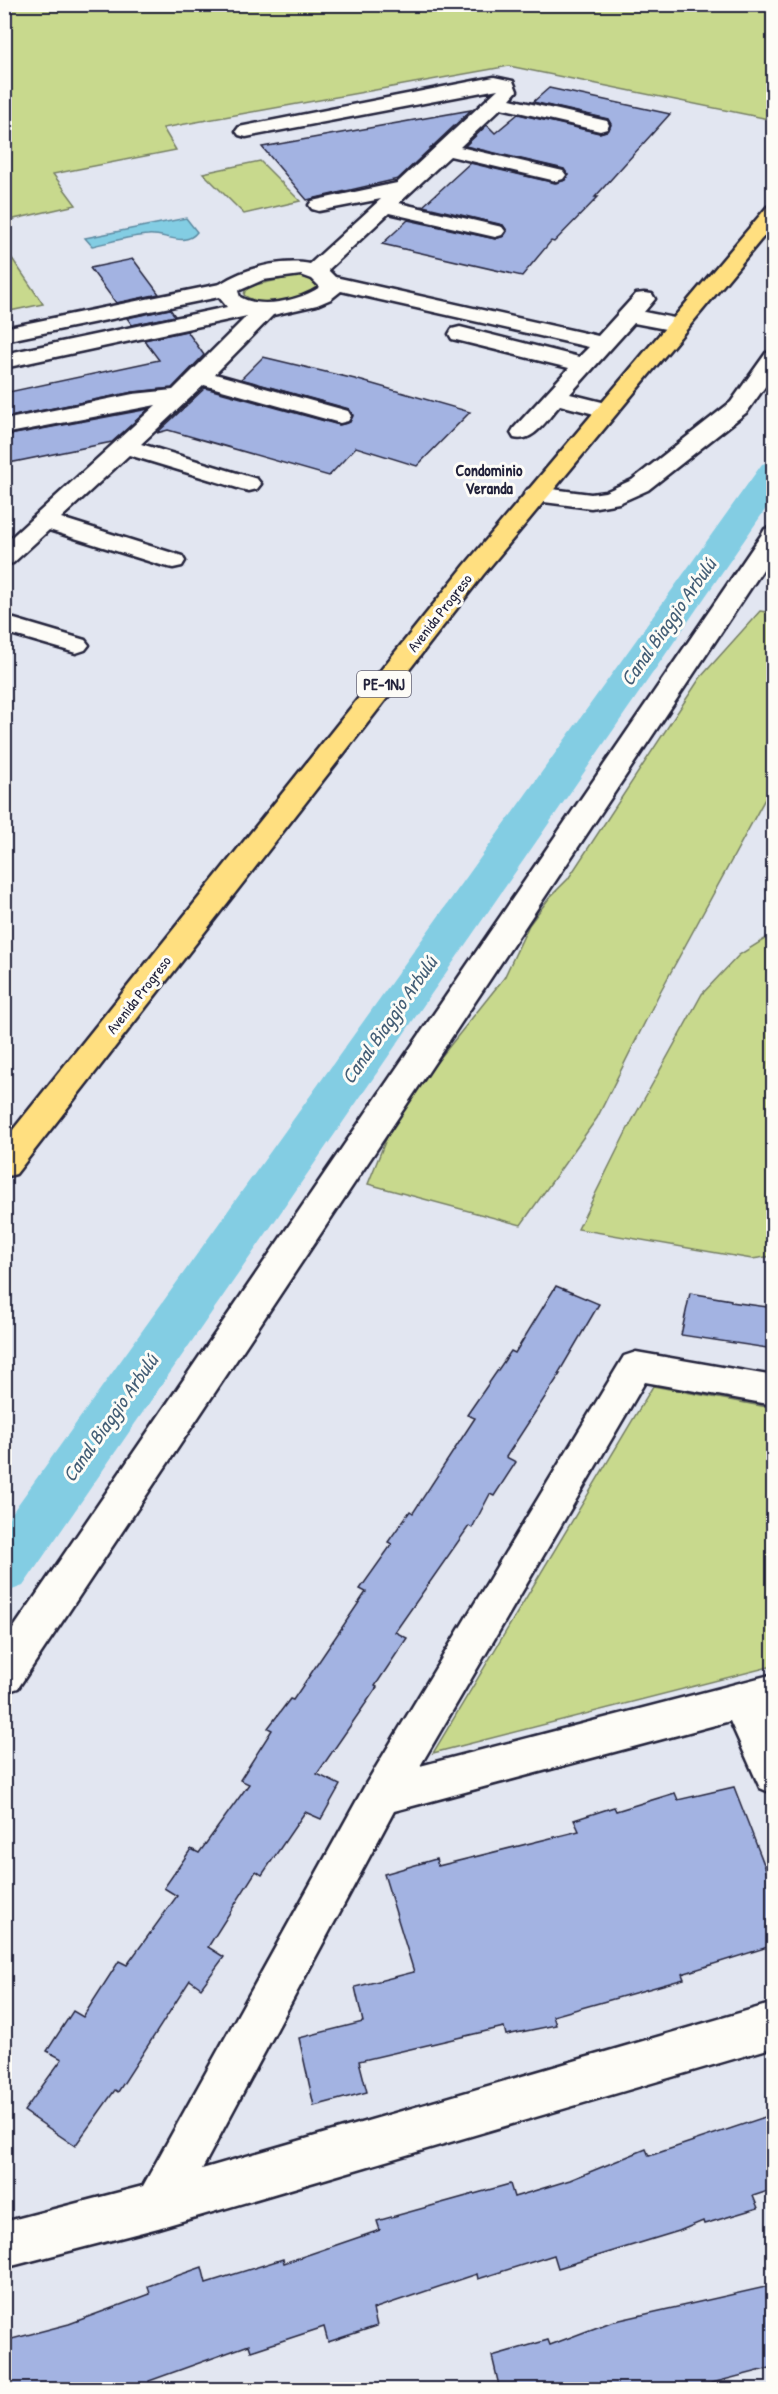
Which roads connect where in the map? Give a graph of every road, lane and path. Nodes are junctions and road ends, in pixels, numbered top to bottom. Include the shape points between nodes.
1 (499, 102) junction
2 (600, 125) dead end
3 (246, 131) dead end
4 (445, 149) junction
5 (556, 175) dead end
6 (404, 188) junction
7 (319, 205) dead end
8 (385, 206) junction
9 (774, 211) edge
10 (495, 231) dead end
11 (320, 284) junction
12 (227, 289) junction
13 (259, 309) junction
14 (381, 315) dead end
15 (676, 325) junction
16 (437, 329) dead end
17 (4, 335) edge
18 (602, 344) junction
19 (774, 358) edge
20 (4, 361) edge
21 (583, 365) junction
22 (200, 377) junction
23 (179, 396) junction
24 (555, 397) junction
25 (606, 410) junction
26 (340, 416) dead end
27 (4, 427) edge
28 (522, 433) dead end
29 (124, 447) junction
30 (249, 484) dead end
31 (536, 494) junction
32 (45, 521) junction
33 (774, 534) edge
34 (4, 558) edge
35 (173, 561) dead end
36 (4, 624) edge
37 (76, 645) dead end
38 (4, 1165) edge
39 (774, 1391) edge
40 (4, 1676) edge
41 (757, 1697) edge
42 (774, 1774) edge
43 (381, 1795) junction
44 (774, 2025) edge
45 (158, 2205) junction
46 (4, 2245) edge

1 - 2 street
1 - 3 street via 508,91 506,85 494,83
1 - 4 street
4 - 5 street
4 - 6 street
6 - 7 street
6 - 8 street
8 - 10 street
8 - 11 street
9 - 15 main road, Avenida Progreso / PE-1NJ
11 - 12 street via 287,270 242,280
11 - 13 street
11 - 14 street
11 - 18 street
12 - 13 street via 229,301 238,307
12 - 17 street
13 - 20 street
13 - 22 street
15 - 18 street via 636,307
15 - 25 main road, Avenida Progreso / PE-1NJ
16 - 21 street
18 - 21 street
19 - 31 street via 739,407 640,485 611,498 591,501
21 - 24 street
22 - 23 street
22 - 26 street
23 - 27 street via 142,399
23 - 29 street
24 - 25 street
24 - 28 street
25 - 31 main road, Avenida Progreso / PE-1NJ
29 - 30 street
29 - 32 street
31 - 38 main road, Avenida Progreso / PE-1NJ
32 - 34 street
32 - 35 street
33 - 40 street
36 - 37 street
39 - 43 street via 636,1366
41 - 42 street
41 - 43 street
43 - 45 street
44 - 45 street
45 - 46 street

